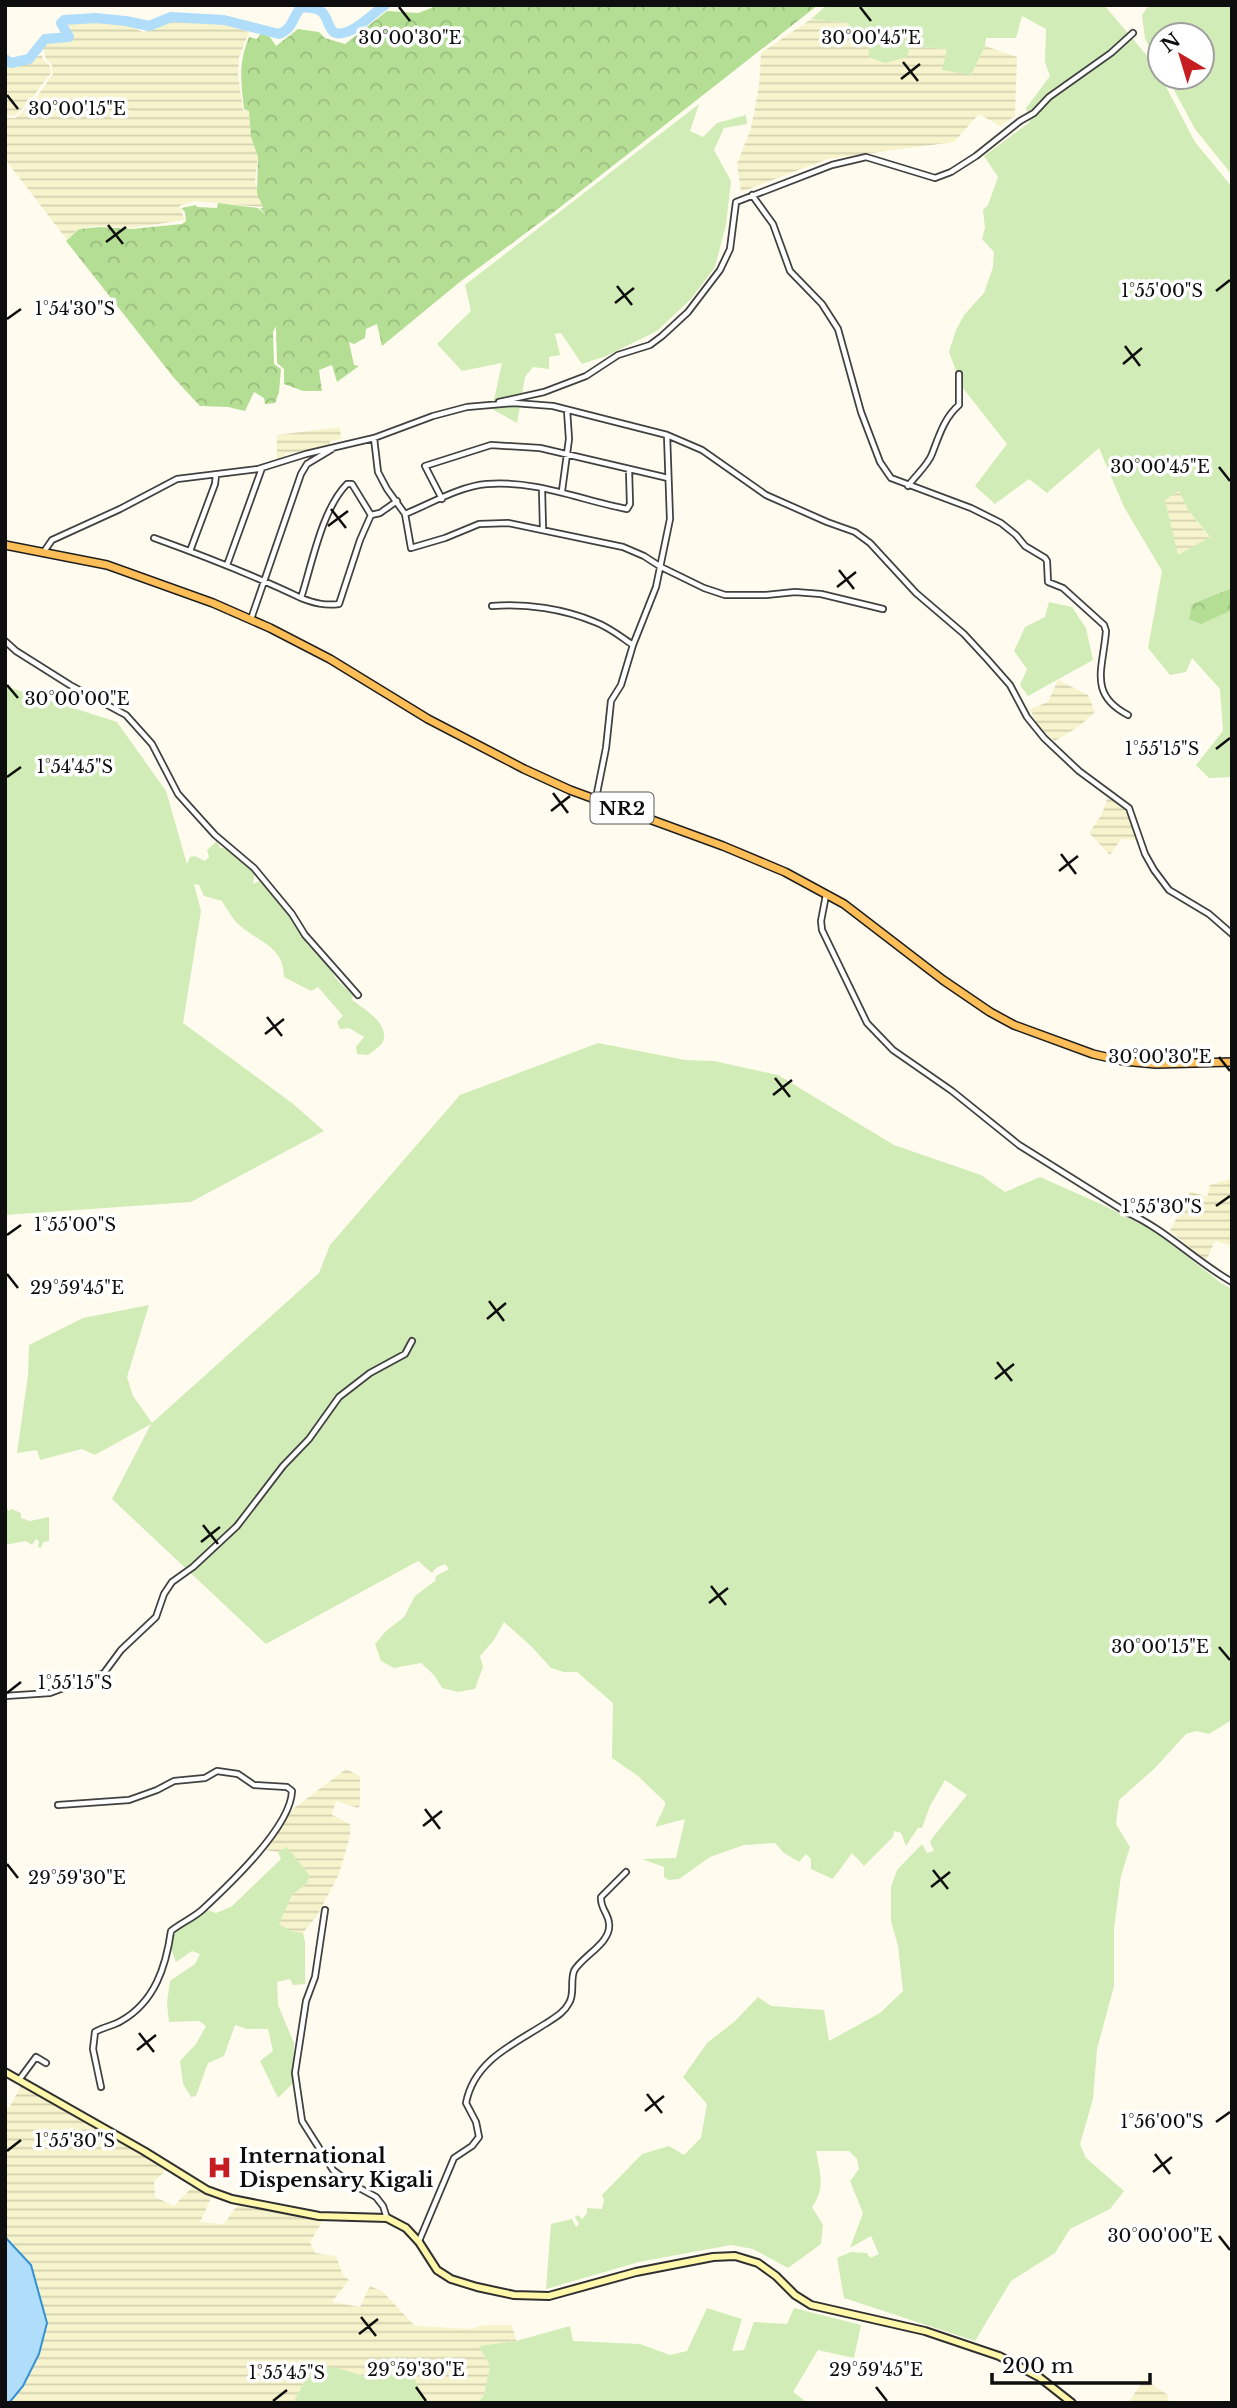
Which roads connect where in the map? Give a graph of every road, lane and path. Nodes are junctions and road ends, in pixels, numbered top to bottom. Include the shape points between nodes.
1 (1133, 33) dead end
2 (752, 195) junction
3 (959, 373) dead end
4 (495, 404) junction
5 (567, 410) junction
6 (667, 435) junction
7 (374, 438) junction
8 (336, 446) junction
9 (568, 454) junction
10 (262, 468) junction
11 (629, 470) junction
12 (216, 475) junction
13 (668, 478) junction
14 (908, 486) junction
15 (542, 489) junction
16 (562, 491) junction
17 (442, 499) junction
18 (397, 501) junction
19 (405, 514) junction
20 (371, 515) junction
21 (543, 529) junction
22 (154, 538) dead end
23 (5, 545) edge
24 (190, 551) junction
25 (42, 553) junction
26 (227, 565) junction
27 (661, 567) junction
28 (265, 581) junction
29 (301, 598) junction
30 (492, 606) dead end
31 (883, 609) dead end
32 (251, 619) junction
33 (5, 642) edge
34 (633, 645) junction
35 (1128, 715) dead end
36 (596, 799) junction
37 (826, 894) junction
38 (1232, 934) edge
39 (358, 995) dead end
40 (1232, 1062) edge
41 (1232, 1282) edge
42 (412, 1341) dead end
43 (5, 1696) edge
44 (58, 1805) dead end
45 (626, 1872) dead end
46 (325, 1910) dead end
47 (46, 2063) dead end
48 (5, 2072) edge
49 (19, 2080) junction
50 (101, 2087) dead end
51 (387, 2218) junction
52 (419, 2242) junction
53 (1072, 2403) edge

1 - 2 street via 960,168 935,178 866,157
2 - 4 street via 736,202 730,249 720,270 688,312 662,336 650,345 618,355 586,376
2 - 14 street via 773,223 790,271 822,304 838,329 880,462 891,478
3 - 14 street via 959,405 949,413 932,456
4 - 5 street
4 - 7 street via 433,416
5 - 6 street
5 - 9 street
6 - 13 street
6 - 38 street via 702,450 766,495 870,542 916,593 988,660 1044,738 1129,808 1145,854 1168,890
7 - 8 street
7 - 18 street via 378,471
8 - 10 street
8 - 28 street via 307,464 301,474
9 - 11 street
9 - 16 street
9 - 17 street via 491,446 425,466
10 - 12 street
10 - 26 street
11 - 13 street
11 - 16 street via 627,509
12 - 24 street
12 - 25 street via 171,481 52,540
13 - 27 street via 670,519
14 - 35 street via 992,519 1045,558 1048,582 1063,588 1104,625 1101,687 1112,706
15 - 16 street
15 - 17 street via 487,484
15 - 21 street
17 - 19 street
18 - 19 street
18 - 20 street
19 - 21 street via 411,548 487,523
20 - 29 street via 339,604 327,606
20 - 29 street via 352,484 347,484 337,495
21 - 27 street via 622,547
22 - 24 street
23 - 25 highway, NR2
24 - 26 street
25 - 32 highway, NR2 via 107,565
26 - 28 street
27 - 31 street via 725,595 821,594
27 - 34 street
28 - 29 street
28 - 32 street
30 - 34 street via 530,606 576,616 608,628
32 - 36 highway, NR2 via 330,659 472,744
33 - 39 street via 70,685 127,715 152,744 178,794 215,835 254,868
34 - 36 street via 611,701
36 - 37 highway, NR2 via 757,859
37 - 40 highway, NR2 via 943,980 1014,1025 1123,1061 1156,1065
37 - 41 street via 822,930 861,1012 883,1041 1019,1145 1144,1220
42 - 43 street via 399,1358 339,1397 237,1526 172,1582 156,1617 104,1673 50,1693
44 - 50 street via 129,1800 174,1781 205,1778 217,1771 238,1773 254,1785 292,1791 289,1807 270,1840 200,1911 171,1931 165,1964 146,1999 125,2019 95,2032 93,2049
45 - 52 street via 601,1897 609,1921 607,1934 574,1971 568,2006 498,2054 477,2075 466,2103 479,2137 454,2158
46 - 51 street via 295,2073 302,2121 333,2170 376,2197
47 - 49 street via 33,2058
48 - 49 main road
49 - 51 main road via 206,2190 318,2216
51 - 52 main road
52 - 53 main road via 431,2264 451,2278 537,2297 713,2257 747,2258 768,2269 811,2305 925,2331 999,2356 1039,2377

